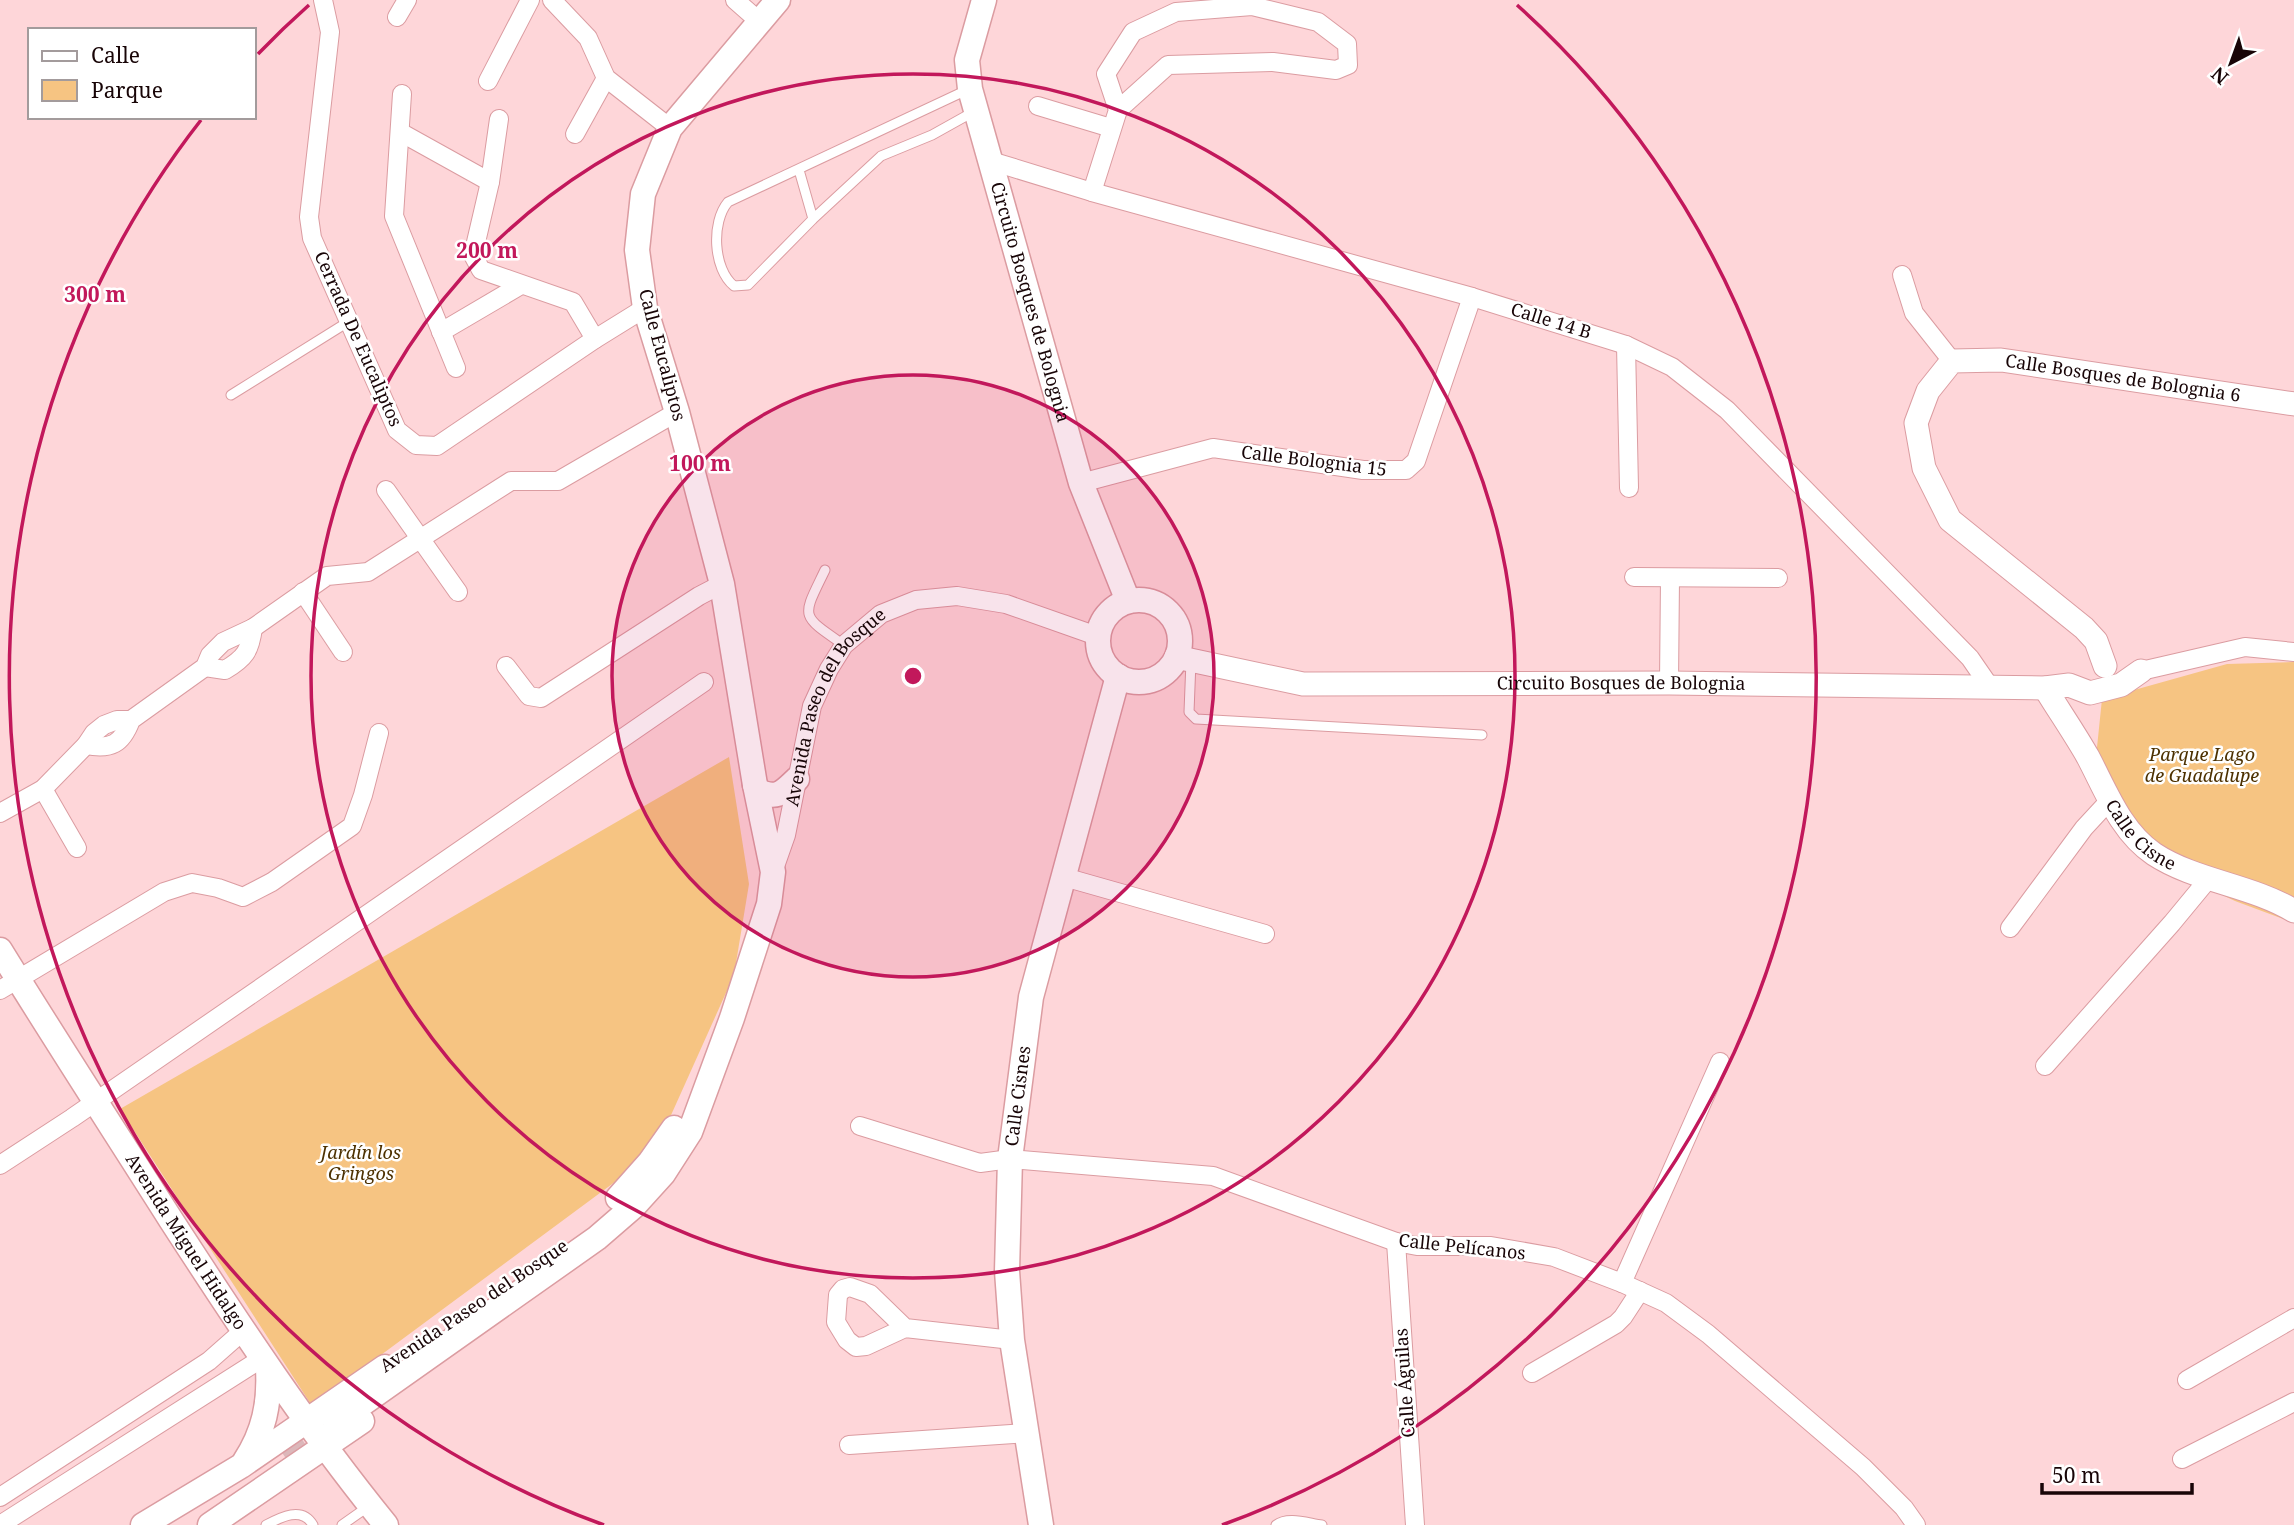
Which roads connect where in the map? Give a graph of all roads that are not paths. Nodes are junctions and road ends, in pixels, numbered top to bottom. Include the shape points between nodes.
1 (323, 0) edge
2 (407, 0) edge
3 (530, 0) edge
4 (552, 0) edge
5 (735, 0) edge
6 (778, 0) edge
7 (984, 0) edge
8 (397, 17) dead end
9 (760, 22) junction
10 (606, 78) junction
11 (488, 81) dead end
12 (402, 94) dead end
13 (973, 99) junction
14 (1038, 106) dead end
15 (1118, 110) junction
16 (499, 119) dead end
17 (670, 128) junction
18 (1111, 128) junction
19 (400, 132) junction
20 (575, 134) dead end
21 (991, 161) junction
22 (799, 170) junction
23 (490, 182) junction
24 (1092, 192) junction
25 (813, 219) junction
26 (1902, 275) dead end
27 (521, 285) junction
28 (1472, 297) junction
29 (645, 308) junction
30 (348, 322) junction
31 (441, 332) junction
32 (596, 339) junction
33 (1626, 345) junction
34 (1952, 361) junction
35 (456, 368) dead end
36 (231, 395) dead end
37 (2294, 404) edge
38 (677, 412) junction
39 (1081, 483) junction
40 (1629, 488) dead end
41 (386, 490) dead end
42 (420, 538) junction
43 (825, 570) dead end
44 (1634, 577) dead end
45 (1670, 578) junction
46 (1778, 579) dead end
47 (722, 584) junction
48 (303, 592) junction
49 (458, 592) dead end
50 (1128, 601) junction
51 (253, 628) junction
52 (1097, 636) junction
53 (844, 645) junction
54 (343, 652) dead end
55 (2294, 652) edge
56 (1184, 659) junction
57 (506, 666) dead end
58 (2105, 666) junction
59 (205, 667) junction
60 (2141, 671) junction
61 (1118, 676) junction
62 (704, 682) dead end
63 (1669, 684) junction
64 (2069, 685) junction
65 (1990, 687) junction
66 (2045, 688) junction
67 (379, 733) dead end
68 (1482, 735) dead end
69 (797, 779) junction
70 (755, 785) junction
71 (43, 789) junction
72 (2109, 801) junction
73 (0, 813) edge
74 (77, 848) dead end
75 (773, 872) junction
76 (1064, 877) junction
77 (2210, 877) junction
78 (2294, 912) edge
79 (2010, 928) dead end
80 (1265, 934) dead end
81 (0, 950) edge
82 (9, 985) edge
83 (732, 1018) junction
84 (1720, 1062) dead end
85 (2045, 1066) dead end
86 (95, 1101) junction
87 (860, 1126) dead end
88 (1010, 1159) junction
89 (0, 1165) edge
90 (1396, 1241) junction
91 (1622, 1283) junction
92 (1640, 1291) junction
93 (2294, 1318) edge
94 (905, 1328) dead end
95 (243, 1331) junction
96 (1012, 1340) junction
97 (265, 1364) junction
98 (1532, 1373) dead end
99 (2187, 1380) dead end
100 (157, 1395) junction
101 (2294, 1402) edge
102 (171, 1418) junction
103 (306, 1422) junction
104 (335, 1423) tunnel mouth
105 (1027, 1433) junction
106 (849, 1446) dead end
107 (324, 1447) junction
108 (73, 1449) junction
109 (285, 1457) tunnel mouth
110 (2182, 1459) dead end
111 (241, 1466) junction
112 (87, 1470) junction
113 (0, 1497) edge
114 (369, 1505) junction
115 (0, 1524) edge
116 (1036, 1524) edge
117 (143, 1525) edge
118 (175, 1525) edge
119 (210, 1525) edge
120 (266, 1525) edge
121 (313, 1525) edge
122 (342, 1525) edge
123 (386, 1525) edge
124 (1276, 1525) edge
125 (1322, 1525) edge
126 (1415, 1525) edge
127 (1916, 1525) edge

1 - 30 street, Cerrada De Eucaliptos via 330,32 309,217 312,238
2 - 8 street
3 - 11 street
4 - 10 street via 589,38
5 - 9 street
6 - 9 main road, Calle Eucaliptos
7 - 13 main road, Circuito Bosques de Bolognia via 967,60
9 - 17 main road, Calle Eucaliptos
10 - 17 street
10 - 20 street
12 - 19 street
13 - 21 main road, Circuito Bosques de Bolognia
13 - 22 lane
13 - 25 lane via 932,135 881,156
14 - 18 street
15 - 15 street via 1168,65 1273,62 1336,70 1348,65 1347,44 1318,22 1252,6 1176,12 1133,32 1106,74
15 - 18 street
16 - 23 street
17 - 29 main road, Calle Eucaliptos via 643,194 637,250
18 - 24 street
19 - 23 street
19 - 31 street via 394,216
21 - 24 street, Calle 14 B
21 - 39 main road, Circuito Bosques de Bolognia
22 - 25 lane
22 - 25 lane via 724,206 718,244 726,278 738,287 752,282
23 - 27 street via 473,255 481,270
24 - 28 street, Calle 14 B
26 - 34 street via 1914,313
27 - 31 street
27 - 32 street via 573,302
28 - 33 street, Calle 14 B
28 - 39 street, Calle Bolognia 15 via 1416,461 1406,470 1363,470 1213,448
29 - 32 street, Cerrada De Eucaliptos
29 - 38 main road, Calle Eucaliptos
30 - 32 street, Cerrada De Eucaliptos via 397,430 416,445 438,446
30 - 36 lane
31 - 35 street
33 - 40 street
33 - 65 street, Calle 14 B via 1672,367 1727,410 1970,658
34 - 37 street, Calle Bosques de Bolognia 6 via 2001,360
34 - 58 street via 1928,391 1916,423 1924,468 1950,520 2084,628 2096,641
38 - 42 street via 558,481 511,481
38 - 47 main road, Calle Eucaliptos
39 - 50 main road, Circuito Bosques de Bolognia
41 - 42 street
42 - 48 street via 368,572 327,576
42 - 49 street
43 - 53 lane via 808,614 813,623
44 - 45 street
45 - 46 street
45 - 63 street
47 - 57 street via 541,698 529,696
47 - 70 main road, Calle Eucaliptos
48 - 51 street
48 - 54 street
50 - 52 main road via 1107,614
50 - 56 main road via 1155,603 1167,611 1180,635
51 - 59 street via 223,642
51 - 59 street via 241,660 225,670
52 - 53 street, Avenida Paseo del Bosque via 1006,604 957,596 916,600 881,614
52 - 61 main road via 1102,659
53 - 69 street, Avenida Paseo del Bosque via 812,706
55 - 60 street, Circuito Bosques de Bolognia via 2245,647
56 - 61 main road via 1150,681
56 - 63 street, Circuito Bosques de Bolognia via 1303,684
56 - 68 lane via 1189,712 1196,719
58 - 60 street, Circuito Bosques de Bolognia
58 - 64 street, Circuito Bosques de Bolognia
59 - 71 street via 131,720 104,724
60 - 64 street, Circuito Bosques de Bolognia via 2121,685 2090,693
61 - 76 main road, Calle Cisnes
62 - 86 street
63 - 65 street, Circuito Bosques de Bolognia
64 - 66 street, Circuito Bosques de Bolognia
65 - 66 street, Circuito Bosques de Bolognia
66 - 72 street, Calle Cisne
67 - 82 street via 352,826 272,882 243,897 192,883 164,892
69 - 70 main road via 780,794 769,795
69 - 75 street, Avenida Paseo del Bosque
70 - 75 main road, Calle Eucaliptos
71 - 73 street
71 - 74 street
72 - 77 street, Calle Cisne via 2134,838 2154,854
72 - 79 street
75 - 83 main road, Avenida Paseo del Bosque via 769,904
76 - 80 street
76 - 88 main road, Calle Cisnes via 1031,998
77 - 78 street, Calle Cisne
77 - 85 street
81 - 82 main road, Avenida Miguel Hidalgo
82 - 86 main road, Avenida Miguel Hidalgo
83 - 103 main road, Avenida Paseo del Bosque via 707,1043 675,1127 625,1192 585,1230
83 - 104 main road via 690,1132 663,1174 634,1206 597,1238
83 - 107 main road, Avenida Paseo del Bosque via 737,1053 704,1141 675,1184 644,1218
84 - 91 street
86 - 89 street
86 - 95 main road, Avenida Miguel Hidalgo
87 - 88 street, Calle Pelícanos via 980,1163
88 - 90 street, Calle Pelícanos via 1213,1175
88 - 96 main road, Calle Cisnes via 1007,1271
90 - 91 street, Calle Pelícanos via 1417,1246 1491,1246 1554,1257
90 - 126 street, Calle Águilas
91 - 92 street, Calle Pelícanos
92 - 98 street via 1616,1324
92 - 127 street, Calle Pelícanos via 1666,1303 1708,1334 1863,1467
93 - 99 street
94 - 96 street
95 - 97 main road, Avenida Miguel Hidalgo
95 - 100 street via 209,1361
96 - 105 main road, Calle Cisnes
97 - 102 street
97 - 103 main road, Avenida Miguel Hidalgo
97 - 111 main road via 270,1390 267,1410 257,1440
100 - 102 street
100 - 108 street
101 - 110 street
102 - 112 street
103 - 107 main road, Avenida Miguel Hidalgo
103 - 111 main road, Avenida Paseo del Bosque
105 - 106 street
105 - 116 main road, Calle Cisnes
107 - 114 main road, Avenida Miguel Hidalgo
107 - 119 main road, Avenida Paseo del Bosque
108 - 112 street
108 - 113 street
109 - 118 main road
111 - 117 main road, Avenida Paseo del Bosque
112 - 115 street
114 - 122 lane
114 - 123 main road, Avenida Miguel Hidalgo
120 - 121 lane via 285,1515 303,1515
124 - 125 lane via 1289,1520

